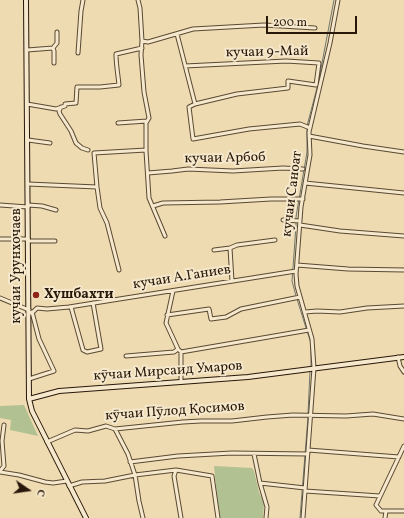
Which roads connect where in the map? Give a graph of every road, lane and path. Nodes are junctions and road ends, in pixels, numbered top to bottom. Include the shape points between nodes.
1 (26, 0) edge
2 (83, 0) edge
3 (138, 0) edge
4 (338, 0) edge
5 (315, 28) dead end
6 (57, 32) dead end
7 (177, 34) junction
8 (142, 41) junction
9 (53, 48) junction
10 (142, 48) junction
11 (27, 50) junction
12 (78, 53) dead end
13 (54, 63) dead end
14 (185, 66) junction
15 (27, 104) junction
16 (195, 104) junction
17 (61, 107) junction
18 (147, 121) junction
19 (118, 123) dead end
20 (308, 127) junction
21 (309, 136) junction
22 (28, 140) junction
23 (50, 143) dead end
24 (88, 150) dead end
25 (146, 150) junction
26 (404, 152) edge
27 (303, 168) dead end
28 (148, 173) junction
29 (305, 183) junction
30 (28, 184) junction
31 (97, 187) junction
32 (404, 193) edge
33 (300, 199) junction
34 (0, 205) edge
35 (28, 206) junction
36 (153, 206) junction
37 (56, 210) dead end
38 (283, 220) dead end
39 (297, 221) junction
40 (300, 225) junction
41 (165, 236) dead end
42 (404, 236) edge
43 (0, 239) edge
44 (28, 240) junction
45 (275, 240) dead end
46 (55, 242) dead end
47 (230, 248) junction
48 (214, 250) dead end
49 (296, 265) junction
50 (119, 270) dead end
51 (404, 270) edge
52 (294, 271) junction
53 (232, 281) junction
54 (173, 291) junction
55 (0, 298) edge
56 (298, 298) junction
57 (93, 303) junction
58 (404, 306) edge
59 (71, 307) junction
60 (30, 312) junction
61 (304, 312) junction
62 (167, 315) junction
63 (308, 331) junction
64 (178, 349) junction
65 (181, 352) junction
66 (126, 356) dead end
67 (398, 357) junction
68 (404, 357) edge
69 (312, 368) junction
70 (404, 372) edge
71 (29, 379) junction
72 (181, 382) junction
73 (29, 398) junction
74 (309, 415) junction
75 (404, 419) edge
76 (4, 425) dead end
77 (115, 429) junction
78 (48, 442) junction
79 (404, 446) edge
80 (307, 453) junction
81 (254, 454) junction
82 (399, 457) junction
83 (130, 462) junction
84 (176, 470) junction
85 (0, 472) edge
86 (135, 476) junction
87 (67, 481) junction
88 (260, 483) junction
89 (69, 486) junction
90 (305, 489) junction
91 (380, 496) junction
92 (386, 511) junction
93 (404, 511) edge
94 (86, 518) edge
95 (143, 518) edge
96 (181, 518) edge
97 (218, 518) edge
98 (266, 518) edge
99 (303, 518) edge
100 (385, 518) edge

1 - 11 street, кучаи Урунхочаев
2 - 12 street
3 - 8 street
4 - 20 street, кучаи Саноат via 330,43
5 - 7 street, кучаи 9-Май via 264,25 193,29
6 - 9 street via 57,43
7 - 8 street, кучаи 9-Май via 148,42
7 - 14 street
8 - 10 street
9 - 11 street
9 - 13 street
10 - 17 street via 116,54 119,85 77,87 76,103
10 - 18 street via 144,92 149,118
11 - 15 street, кучаи Урунхочаев
14 - 16 street
14 - 16 street, кучаи 9-Май via 286,60 319,63 316,85 288,81 288,88 237,94
15 - 17 street via 56,109
15 - 22 street, кучаи Урунхочаев
16 - 20 street via 189,107 193,140 249,129 300,124
17 - 24 street via 60,114 76,143
18 - 19 street
18 - 25 street
20 - 21 street, кучаи Саноат
21 - 26 street
21 - 29 street, кучаи Саноат via 310,155
22 - 23 street
22 - 30 street, кучаи Урунхочаев
25 - 28 street
25 - 31 street via 94,153
27 - 28 street, кучаи Арбоб via 233,171 188,169
28 - 36 street via 149,198
29 - 32 street
29 - 33 street, кучаи Саноат
30 - 31 street
30 - 35 street, кучаи Урунхочаев
31 - 50 street via 100,208 107,223
33 - 36 street via 163,203
33 - 39 street, кучаи Саноат
34 - 35 street
35 - 37 street
35 - 44 street, кучаи Урунхочаев
36 - 41 street
38 - 39 street
39 - 40 street, кучаи Саноат
40 - 42 street
40 - 49 street, кучаи Саноат
43 - 44 street
44 - 46 street
44 - 60 street, кучаи Урунхочаев
45 - 47 street
47 - 48 street
47 - 53 street
49 - 51 street
49 - 52 street, кучаи Саноат
52 - 53 street, кучаи А.Ганиев
52 - 56 street, кучаи Саноат
53 - 54 street, кучаи А.Ганиев
54 - 57 street, кучаи А.Ганиев
54 - 62 street
55 - 60 street
56 - 61 street, кучаи Саноат
56 - 62 street via 241,309 226,318 211,319 209,309
57 - 59 street, кучаи А.Ганиев
57 - 59 street via 101,349 87,352 83,350
58 - 61 street via 340,312
59 - 60 street, кучаи А.Ганиев via 37,308
60 - 71 street, кучаи Урунхочаев
60 - 71 street via 54,371
61 - 63 street, кучаи Саноат
62 - 64 street via 166,323
63 - 65 street
63 - 69 street, кучаи Саноат via 312,339
64 - 65 street
64 - 66 street via 174,352
65 - 72 street
67 - 68 street, кӯчаи Мирсаид Умаров
67 - 69 street, кӯчаи Мирсаид Умаров
67 - 70 street
69 - 72 street, кӯчаи Мирсаид Умаров via 248,377
69 - 74 street, кучаи Саноат
71 - 73 street, кучаи Урунхочаев
72 - 73 street, кӯчаи Мирсаид Умаров via 59,391
73 - 78 street, кучаи Урунхочаев via 32,412
74 - 75 street, кӯчаи Пӯлод Қосимов via 373,414
74 - 77 street, кӯчаи Пӯлод Қосимов via 195,421
74 - 80 street, кучаи Саноат
76 - 85 street via 4,466
77 - 78 street, кӯчаи Пӯлод Қосимов via 106,426 88,431 75,430
77 - 83 street
78 - 87 street, кучаи Урунхочаев
79 - 82 street
80 - 81 street
80 - 82 street
80 - 90 street, кучаи Саноат
81 - 83 street via 178,456
81 - 88 street
82 - 91 street
83 - 86 street
84 - 86 street
84 - 96 street via 174,476
84 - 97 street via 212,476
85 - 87 street via 45,482
86 - 89 street via 82,482
86 - 95 street
87 - 89 street, кучаи Урунхочаев
88 - 90 street
88 - 98 street via 267,507
89 - 94 street, кучаи Урунхочаев
90 - 91 street
90 - 99 street, кучаи Саноат
91 - 92 street via 376,505 381,511
92 - 93 street
92 - 100 street

